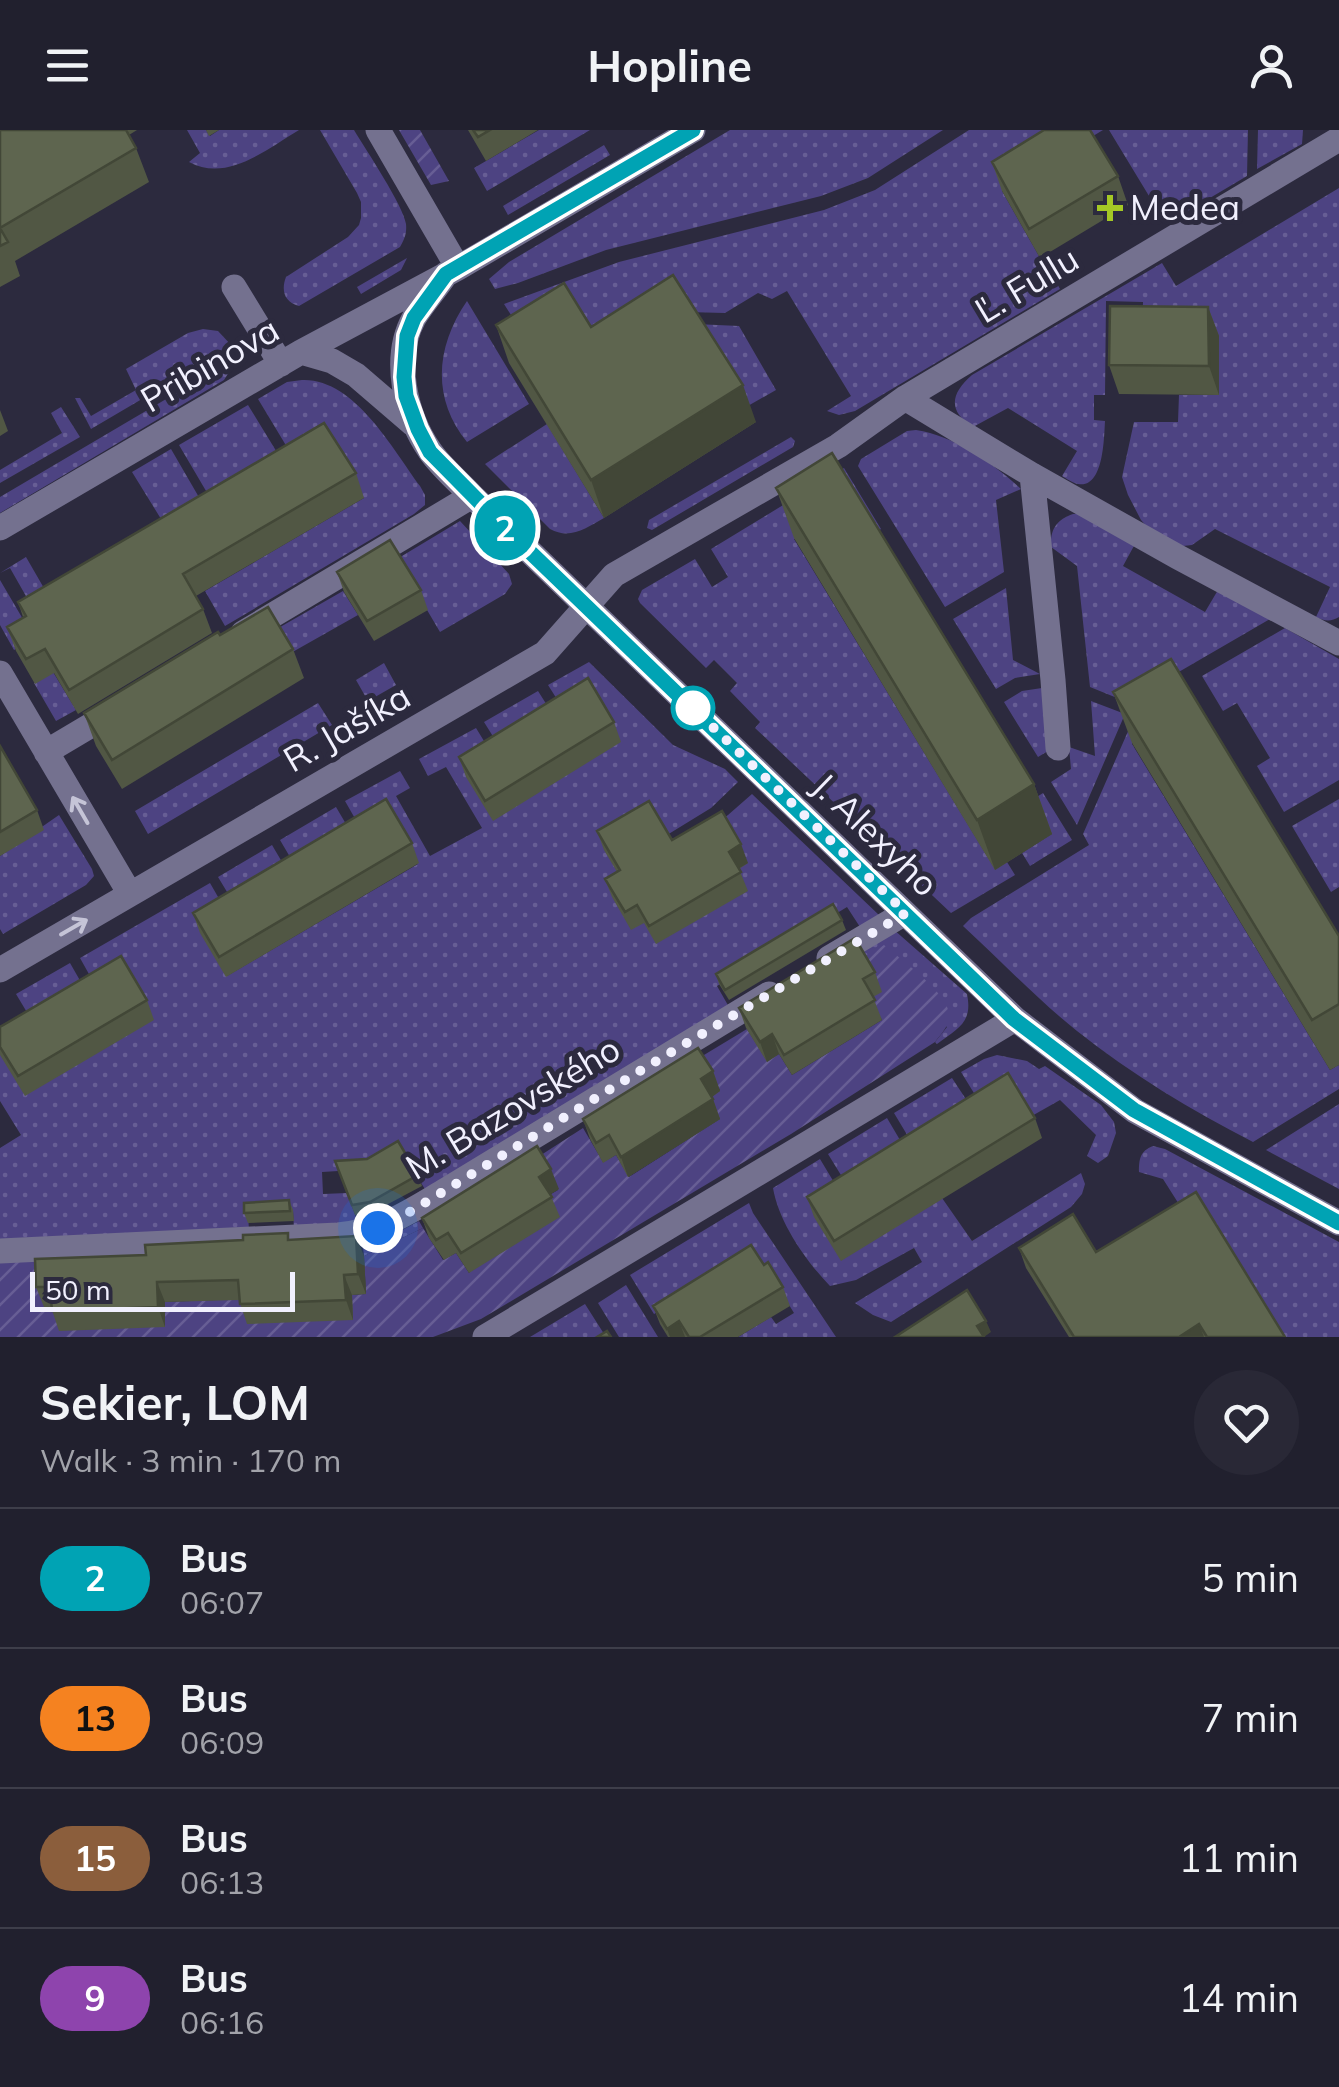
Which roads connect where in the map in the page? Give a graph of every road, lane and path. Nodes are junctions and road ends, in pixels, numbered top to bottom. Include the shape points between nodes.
1 (378, 130) edge
2 (693, 130) edge
3 (1339, 140) edge
4 (452, 271) junction
5 (234, 287) dead end
6 (291, 358) junction
7 (906, 398) junction
8 (418, 429) junction
9 (1032, 475) junction
10 (472, 496) junction
11 (0, 528) edge
12 (585, 605) junction
13 (1339, 643) edge
14 (216, 650) edge
15 (0, 673) edge
16 (131, 700) edge
17 (1058, 748) dead end
18 (46, 752) junction
19 (130, 894) junction
20 (906, 913) junction
21 (0, 970) edge
22 (1014, 1019) junction
23 (1339, 1223) edge
24 (0, 1251) edge
25 (485, 1337) edge

1 - 4 street
2 - 4 street, Pribinova
3 - 7 street, Ľ. Fullu
4 - 6 street, Pribinova
4 - 8 street, J. Alexyho via 407,336 406,396
5 - 6 street
6 - 8 street, J. Alexyho via 332,362
6 - 11 street, Pribinova
7 - 9 street
7 - 12 street, Ľ. Fullu via 838,446 614,574
8 - 10 street, J. Alexyho via 430,452
9 - 13 street
9 - 17 street
10 - 12 street, J. Alexyho
10 - 14 street
12 - 19 street, R. Jašíka via 545,653
12 - 20 street, J. Alexyho
15 - 18 street
16 - 18 street
19 -> 18 street
21 -> 19 street, R. Jašíka
20 - 22 street, J. Alexyho
20 - 24 street, M. Bazovského via 378,1228
22 - 23 street, J. Alexyho via 1134,1110
22 - 25 street

